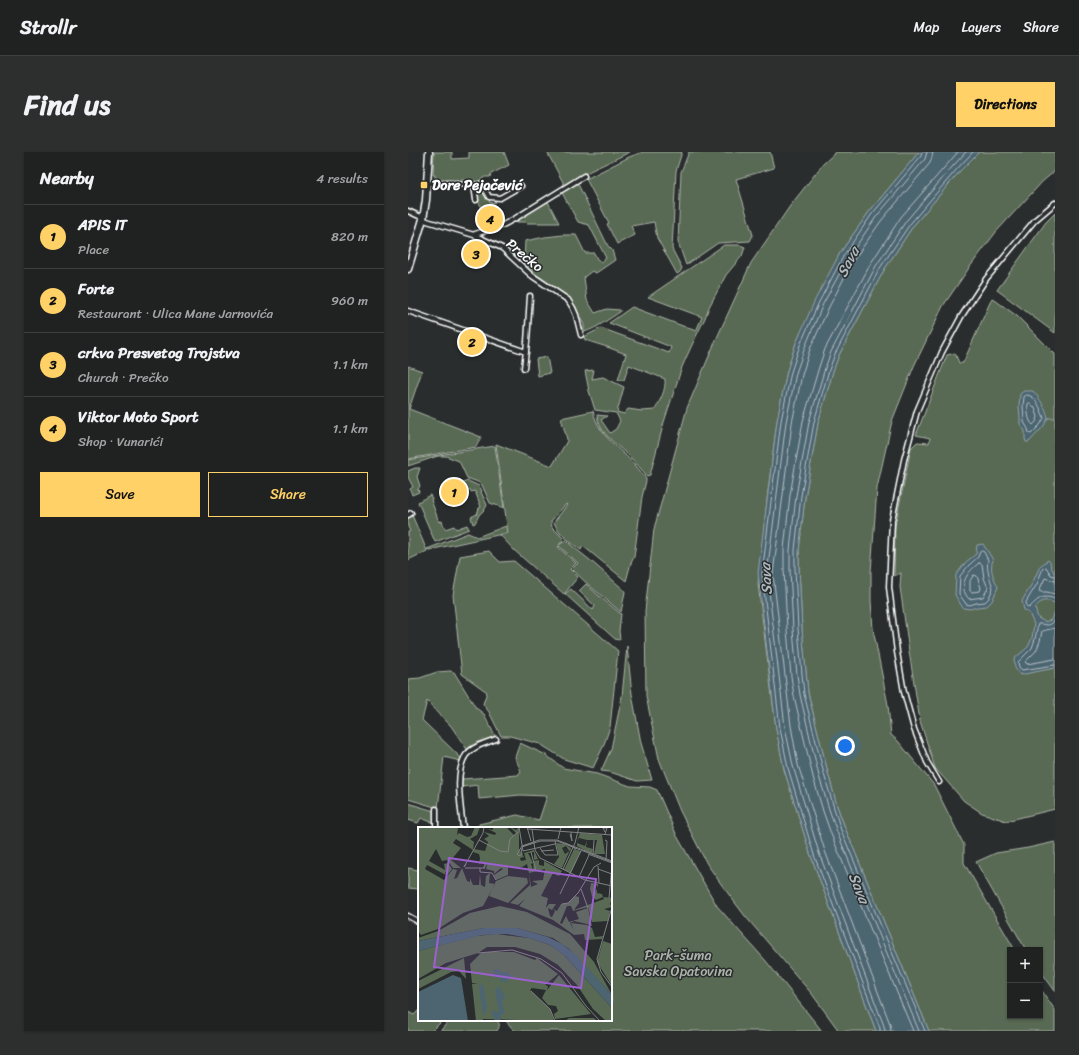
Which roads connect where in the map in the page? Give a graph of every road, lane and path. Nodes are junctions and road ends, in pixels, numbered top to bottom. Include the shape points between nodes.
1 (429, 152) edge
2 (584, 176) dead end
3 (427, 183) junction
4 (474, 185) junction
5 (521, 186) dead end
6 (476, 200) dead end
7 (1055, 202) edge
8 (408, 211) edge
9 (423, 219) junction
10 (474, 235) junction
11 (410, 256) edge
12 (408, 269) edge
13 (530, 296) dead end
14 (408, 311) edge
15 (581, 335) dead end
16 (526, 352) junction
17 (524, 368) dead end
18 (496, 739) dead end
19 (939, 782) dead end
20 (436, 809) dead end
21 (436, 827) edge
22 (463, 827) edge
23 (408, 916) edge
24 (418, 921) edge

1 - 3 street
2 - 10 street via 503,225
3 - 4 street
3 - 9 street
4 - 5 street via 482,184 489,197 500,198
4 - 6 street
7 - 19 street via 1034,220 986,278 961,317 942,352 917,412 904,460 892,520 889,587 904,692 914,729 927,762
8 - 9 street, Prečko
9 - 10 street, Prečko
9 - 11 street
10 - 15 street, Prečko via 502,248 531,275 568,300 576,315
11 - 12 street
13 - 16 street
14 - 16 street
16 - 17 street
18 - 22 street via 466,755 460,769
20 - 21 street
23 - 24 street

